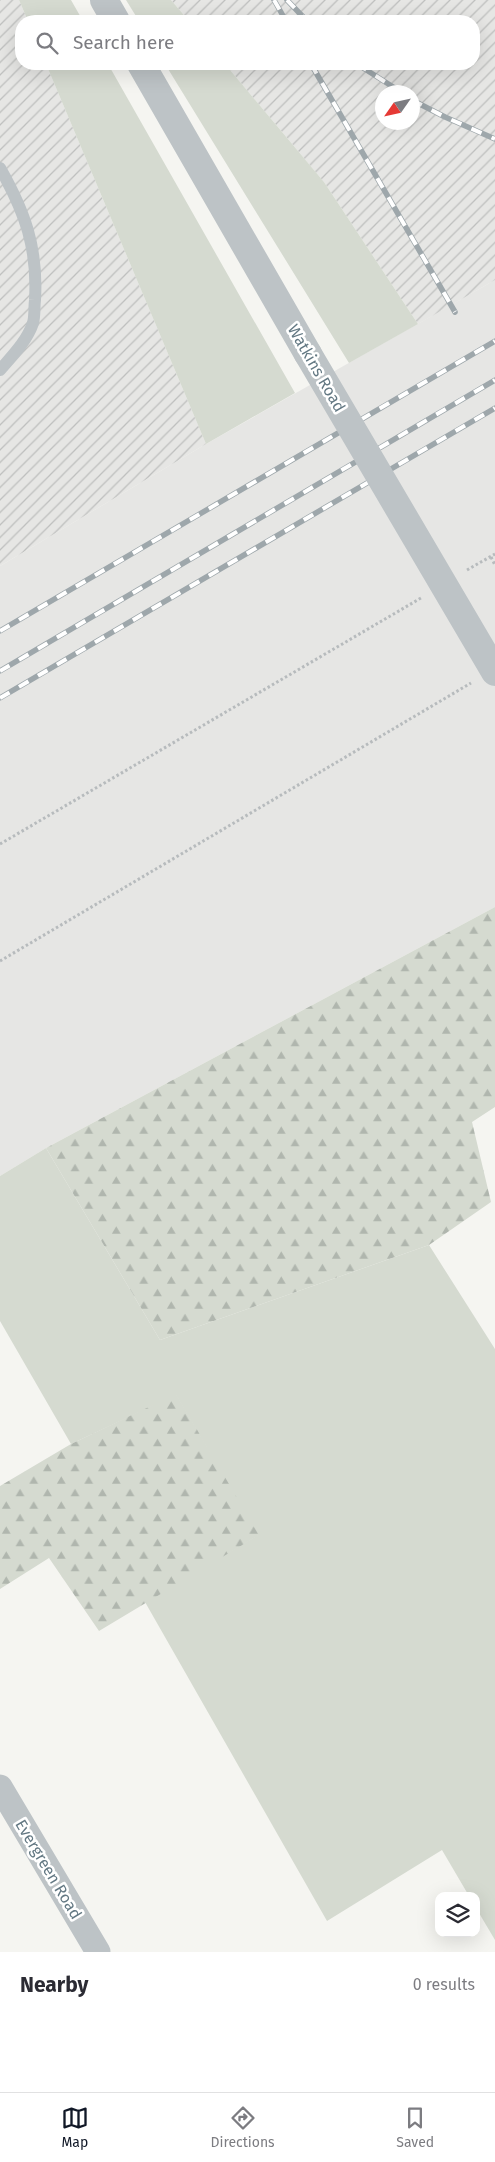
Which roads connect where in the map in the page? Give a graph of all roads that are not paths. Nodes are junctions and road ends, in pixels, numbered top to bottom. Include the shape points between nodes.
1 (104, 0) edge
2 (113, 15) edge
3 (144, 70) edge
4 (0, 168) edge
5 (0, 370) edge
6 (486, 675) edge
7 (0, 1787) edge
8 (98, 1952) edge

1 - 2 street
3 - 6 street, Watkins Road, bridge via 308,354
4 - 5 lane via 17,198 35,252 35,289 33,322 17,351
7 - 8 street, Evergreen Road

